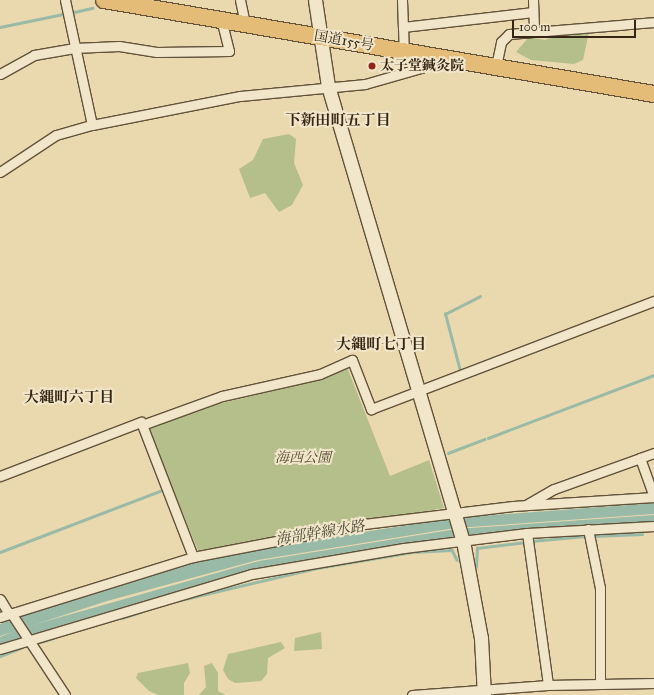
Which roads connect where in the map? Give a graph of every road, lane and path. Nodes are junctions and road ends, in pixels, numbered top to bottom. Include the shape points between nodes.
1 (65, 0) edge
2 (104, 0) edge
3 (240, 0) edge
4 (315, 0) edge
5 (402, 0) edge
6 (533, 0) edge
7 (533, 12) junction
8 (221, 20) junction
9 (654, 22) edge
10 (245, 24) junction
11 (403, 27) junction
12 (534, 31) junction
13 (318, 37) junction
14 (74, 48) junction
15 (404, 51) junction
16 (452, 59) junction
17 (496, 66) junction
18 (0, 74) edge
19 (328, 86) junction
20 (654, 94) edge
21 (92, 126) junction
22 (0, 172) edge
23 (654, 301) edge
24 (418, 391) junction
25 (142, 425) junction
26 (654, 453) edge
27 (640, 458) junction
28 (0, 476) edge
29 (654, 497) edge
30 (526, 505) junction
31 (455, 514) junction
32 (654, 526) edge
33 (588, 529) junction
34 (527, 534) junction
35 (462, 540) junction
36 (193, 557) junction
37 (0, 599) edge
38 (11, 615) junction
39 (0, 617) edge
40 (27, 638) junction
41 (0, 649) edge
42 (654, 683) edge
43 (600, 684) junction
44 (548, 686) junction
45 (484, 692) edge
46 (65, 695) edge
47 (412, 695) edge

1 - 14 street
2 - 8 highway, 国道155号
3 - 10 street
4 - 13 street
5 - 11 street
6 - 7 street
7 - 11 street
7 - 12 street
8 - 10 highway, 国道155号
8 - 14 street via 229,51 157,52 120,46
9 - 12 street
10 - 13 highway, 国道155号
11 - 15 street
12 - 17 street via 504,37
13 - 15 highway, 国道155号
13 - 19 street
14 - 18 street via 34,55
14 - 21 street
15 - 16 highway, 国道155号
16 - 17 highway, 国道155号
16 - 19 street via 365,84
17 - 20 highway, 国道155号
19 - 21 street via 240,96
19 - 24 street
21 - 22 street via 56,135
23 - 24 street
24 - 25 street via 371,409 352,360 320,374 222,396
24 - 31 street
25 - 28 street via 140,423
25 - 36 street
26 - 27 street
27 - 29 street
27 - 30 street via 554,489
29 - 30 street
30 - 31 street
31 - 35 street
31 - 36 street via 364,524
32 - 33 street
33 - 34 street
33 - 43 street via 600,588
34 - 35 street
34 - 44 street
35 - 40 street via 346,556 252,574
35 - 45 street via 481,638
36 - 38 street
37 - 38 street
38 - 39 street
38 - 40 street
40 - 41 street
40 - 46 street
42 - 43 street
43 - 44 street
44 - 45 street
45 - 47 street

